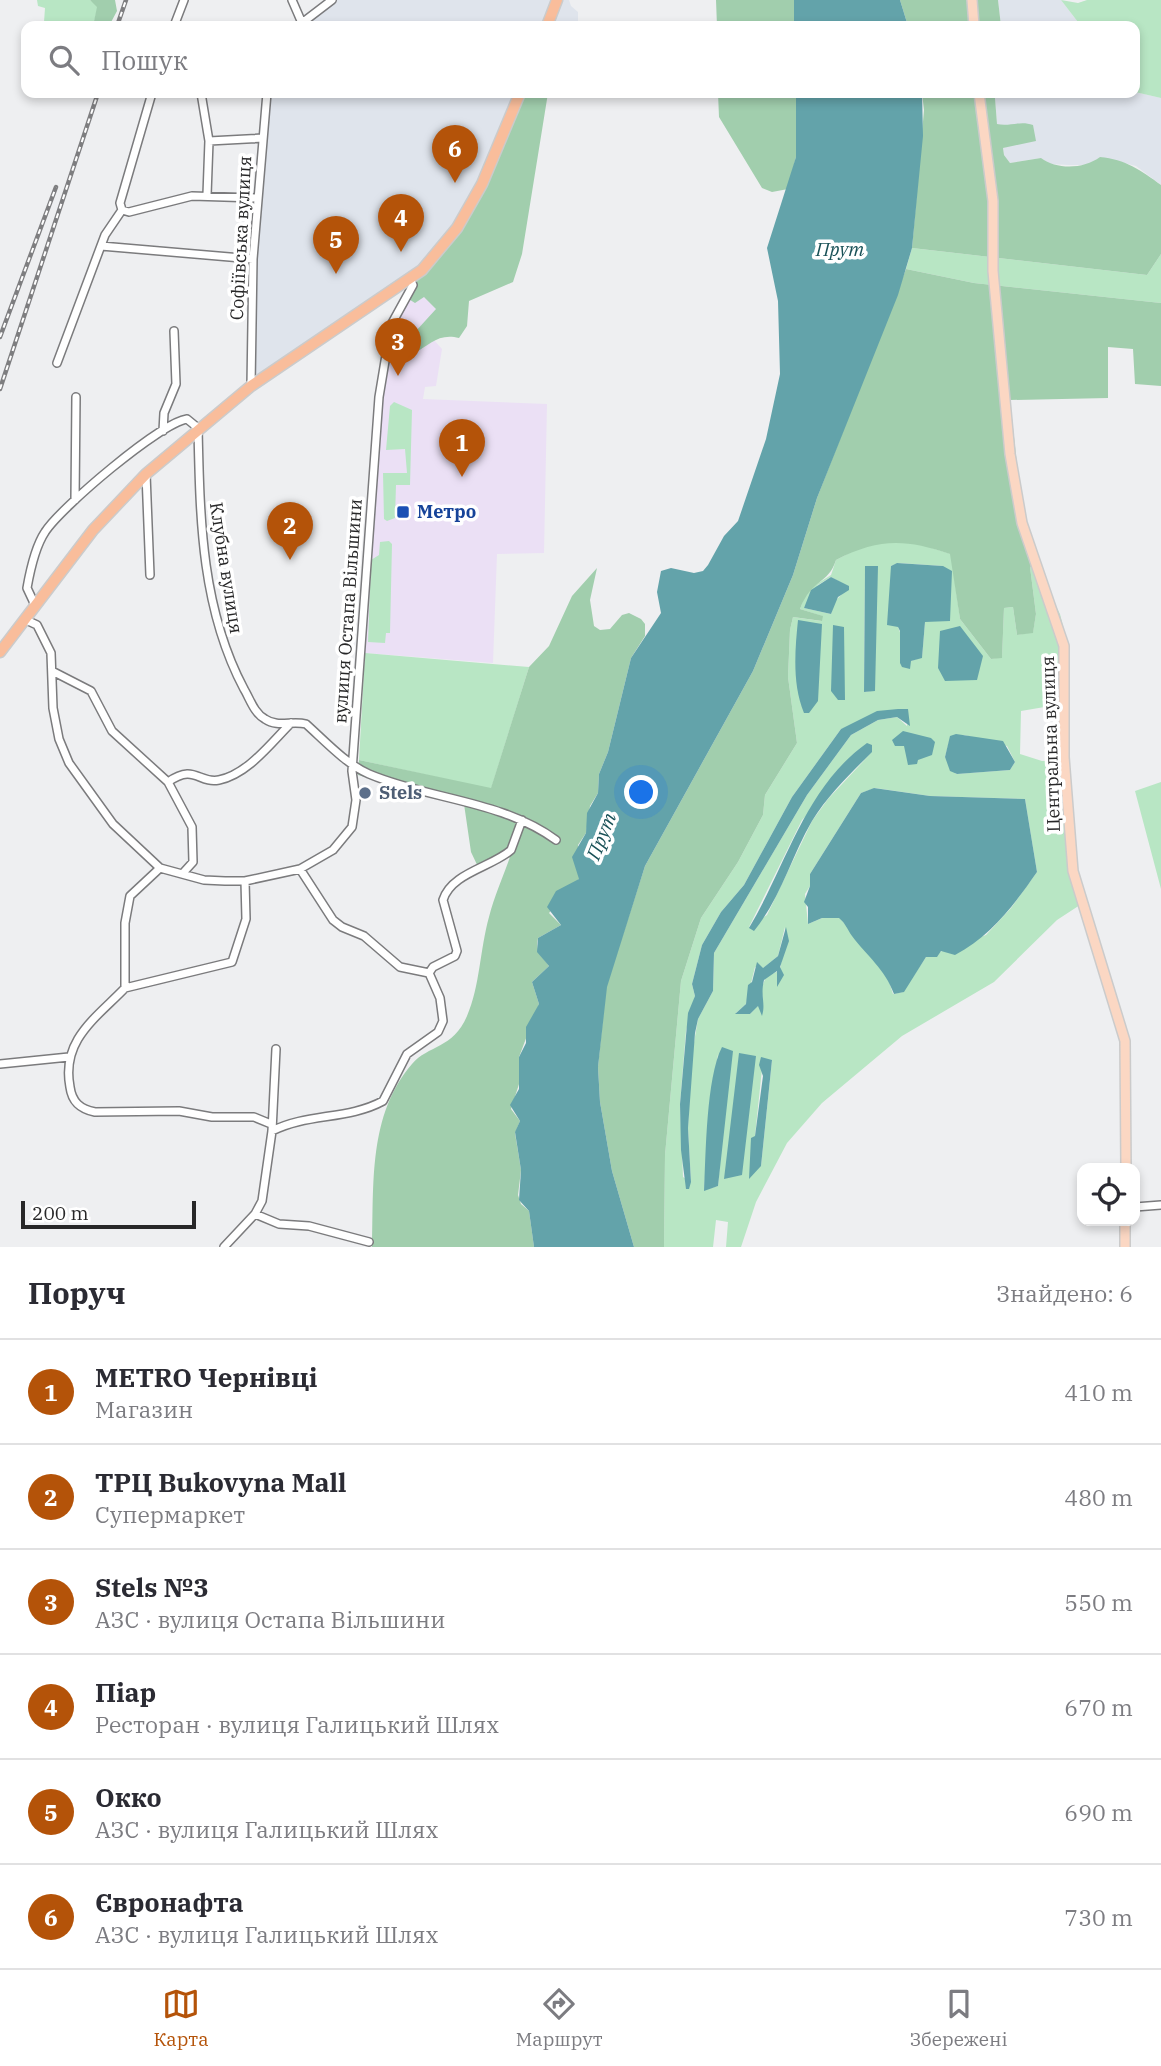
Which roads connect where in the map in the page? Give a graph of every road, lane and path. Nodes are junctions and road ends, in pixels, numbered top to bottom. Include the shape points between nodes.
1 (184, 0) edge
2 (292, 0) edge
3 (332, 0) edge
4 (558, 0) edge
5 (972, 0) edge
6 (178, 16) junction
7 (176, 21) edge
8 (180, 21) edge
9 (299, 21) edge
10 (305, 21) edge
11 (549, 21) edge
12 (974, 21) edge
13 (151, 98) edge
14 (202, 98) edge
15 (267, 98) edge
16 (518, 98) edge
17 (980, 98) edge
18 (263, 138) junction
19 (209, 141) junction
20 (207, 195) junction
21 (258, 198) junction
22 (122, 210) junction
23 (101, 246) junction
24 (253, 260) junction
25 (410, 279) junction
26 (174, 331) dead end
27 (57, 363) dead end
28 (251, 386) junction
29 (76, 397) dead end
30 (198, 428) junction
31 (163, 431) junction
32 (146, 474) junction
33 (75, 500) junction
34 (150, 575) dead end
35 (35, 605) junction
36 (24, 619) junction
37 (0, 652) edge
38 (52, 671) junction
39 (291, 723) junction
40 (355, 765) junction
41 (167, 782) junction
42 (522, 820) junction
43 (556, 840) dead end
44 (160, 867) junction
45 (300, 869) junction
46 (183, 873) junction
47 (244, 881) junction
48 (429, 974) junction
49 (125, 988) junction
50 (276, 1049) dead end
51 (69, 1057) junction
52 (0, 1064) edge
53 (272, 1127) junction
54 (1126, 1163) edge
55 (1161, 1205) edge
56 (1140, 1207) edge
57 (255, 1214) junction
58 (1125, 1226) edge
59 (369, 1242) dead end
60 (224, 1247) edge
61 (1125, 1247) edge

1 - 6 street
2 - 9 street
3 - 10 street
4 - 11 highway
5 - 12 main road
6 - 7 street
6 - 8 street
13 - 22 street via 120,203
14 - 19 street
15 - 18 street, Софіївська вулиця
16 - 25 highway via 482,184 457,228
17 - 54 main road, Центральна вулиця via 993,201 993,271 1010,454 1022,523 1064,646 1064,757 1073,871 1125,1041
18 - 19 street
18 - 21 street, Софіївська вулиця
19 - 20 street
20 - 21 street
20 - 22 street
21 - 24 street, Софіївська вулиця
22 - 23 street
23 - 24 street
23 - 27 street
24 - 28 street, Софіївська вулиця
25 - 28 highway
25 - 40 street, вулиця Остапа Вільшини via 413,285 388,337 379,397
26 - 31 street via 176,384 164,413
28 - 30 highway
29 - 33 street
30 - 31 street via 187,419
30 - 32 highway
30 - 39 street, Клубна вулиця via 198,511 222,644 260,716 276,724
31 - 33 street
32 - 34 street
32 - 35 highway via 93,530
33 - 35 street via 45,533 37,552 27,588
35 - 36 highway
36 - 37 highway
36 - 38 street via 40,630 51,653
38 - 41 street via 91,691 112,731
38 - 44 street via 53,708 69,763 113,824
39 - 40 street, Клубна вулиця via 306,724
39 - 41 street via 254,760 224,778 217,781 184,774
40 - 42 street, Клубна вулиця via 369,774
40 - 45 street, вулиця Остапа Вільшини via 352,827 333,850
41 - 46 street via 192,827 193,862
42 - 43 street, Клубна вулиця
42 - 48 street via 512,850 462,878 445,894 457,951
44 - 46 street, вулиця Остапа Вільшини
44 - 49 street via 130,896 125,923
45 - 47 street, вулиця Остапа Вільшини
45 - 48 street via 333,920 364,936 400,967
46 - 47 street, вулиця Остапа Вільшини via 204,880
47 - 49 street via 246,919 232,962
48 - 53 street via 440,998 443,1021 438,1032 407,1054 383,1101
49 - 51 street via 87,1024
50 - 53 street
51 - 52 street
51 - 53 street via 70,1091 78,1105 90,1111 254,1117
53 - 57 street via 264,1190
55 - 56 street
57 - 59 street via 279,1224 309,1226
57 - 60 street
58 - 61 main road

